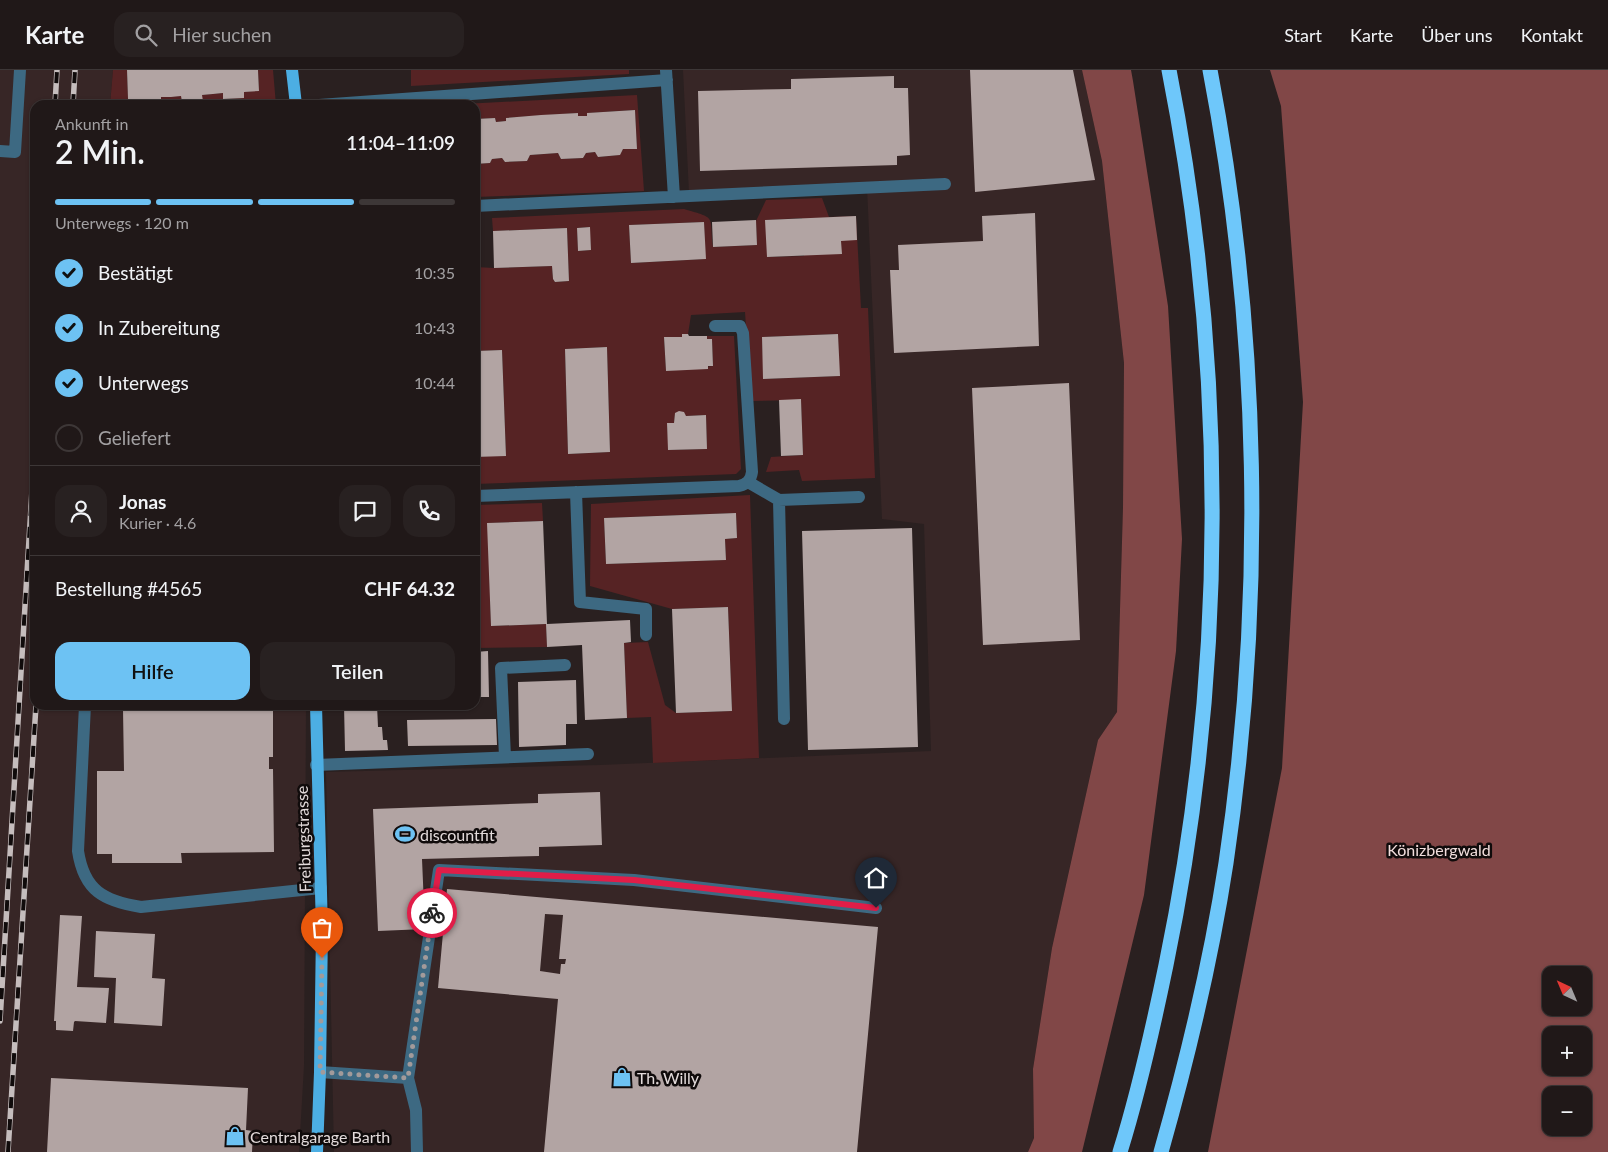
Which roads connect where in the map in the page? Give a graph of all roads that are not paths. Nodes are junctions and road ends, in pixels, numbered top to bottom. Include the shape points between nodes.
1 (20, 70) edge
2 (292, 70) edge
3 (1169, 70) edge
4 (1210, 70) edge
5 (667, 75) edge
6 (295, 100) edge
7 (377, 100) edge
8 (0, 151) edge
9 (945, 184) dead end
10 (674, 197) junction
11 (480, 206) edge
12 (715, 326) dead end
13 (748, 482) junction
14 (576, 492) junction
15 (480, 496) edge
16 (859, 497) dead end
17 (779, 500) junction
18 (646, 635) dead end
19 (566, 665) dead end
20 (85, 710) edge
21 (316, 710) edge
22 (784, 719) dead end
23 (588, 754) dead end
24 (505, 758) junction
25 (316, 765) junction
26 (321, 888) junction
27 (876, 908) dead end
28 (320, 1072) junction
29 (408, 1078) junction
30 (317, 1152) edge
31 (417, 1152) edge
32 (1120, 1152) edge
33 (1161, 1152) edge

1 - 8 lane via 15,152
2 - 6 main road
3 - 32 highway via 1190,186 1206,335 1211,415 1212,570 1205,707 1187,854 1143,1071
4 - 33 highway via 1230,186 1246,336 1252,487 1248,662 1226,864 1198,1010
5 - 7 lane
5 - 10 lane
9 - 10 lane
10 - 11 lane
12 - 13 lane via 740,326 743,333 752,472
13 - 14 lane via 739,486
13 - 17 lane
14 - 15 lane
14 - 18 lane via 580,602 646,609
16 - 17 lane
17 - 22 lane
19 - 24 lane via 502,668
20 - 26 lane via 78,851 88,882 102,896 121,904 141,907
21 - 25 main road, Freiburgstrasse
23 - 24 lane
24 - 25 lane
25 - 26 main road, Freiburgstrasse
26 - 28 main road, Freiburgstrasse
27 - 29 lane via 634,880 439,870
28 - 29 lane
28 - 30 main road, Freiburgstrasse
29 - 31 lane via 416,1110

